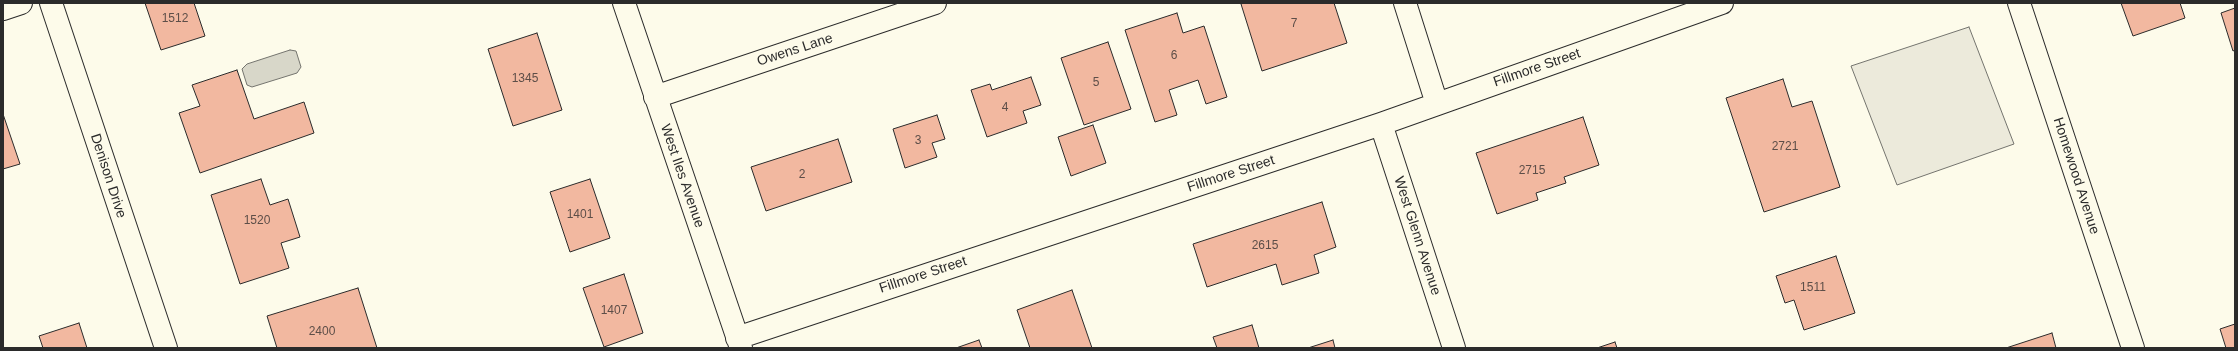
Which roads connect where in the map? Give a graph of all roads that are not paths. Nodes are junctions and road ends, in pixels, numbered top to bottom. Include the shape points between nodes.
1 (21, 3) edge
2 (51, 3) edge
3 (624, 3) edge
4 (935, 3) edge
5 (1405, 3) edge
6 (1722, 3) edge
7 (2019, 3) edge
8 (3, 9) edge
9 (655, 97) junction
10 (1437, 104) junction
11 (1381, 124) junction
12 (739, 343) edge
13 (166, 348) edge
14 (1454, 348) edge
15 (2133, 348) edge

1 - 8 street
2 - 13 street, Denison Drive
3 - 9 street, West Iles Avenue
4 - 9 street, Owens Lane
5 - 10 street
6 - 10 street, Fillmore Street
7 - 15 street, Homewood Avenue
9 - 12 street, West Iles Avenue
10 - 11 street, Fillmore Street
11 - 12 street, Fillmore Street
11 - 14 street, West Glenn Avenue

